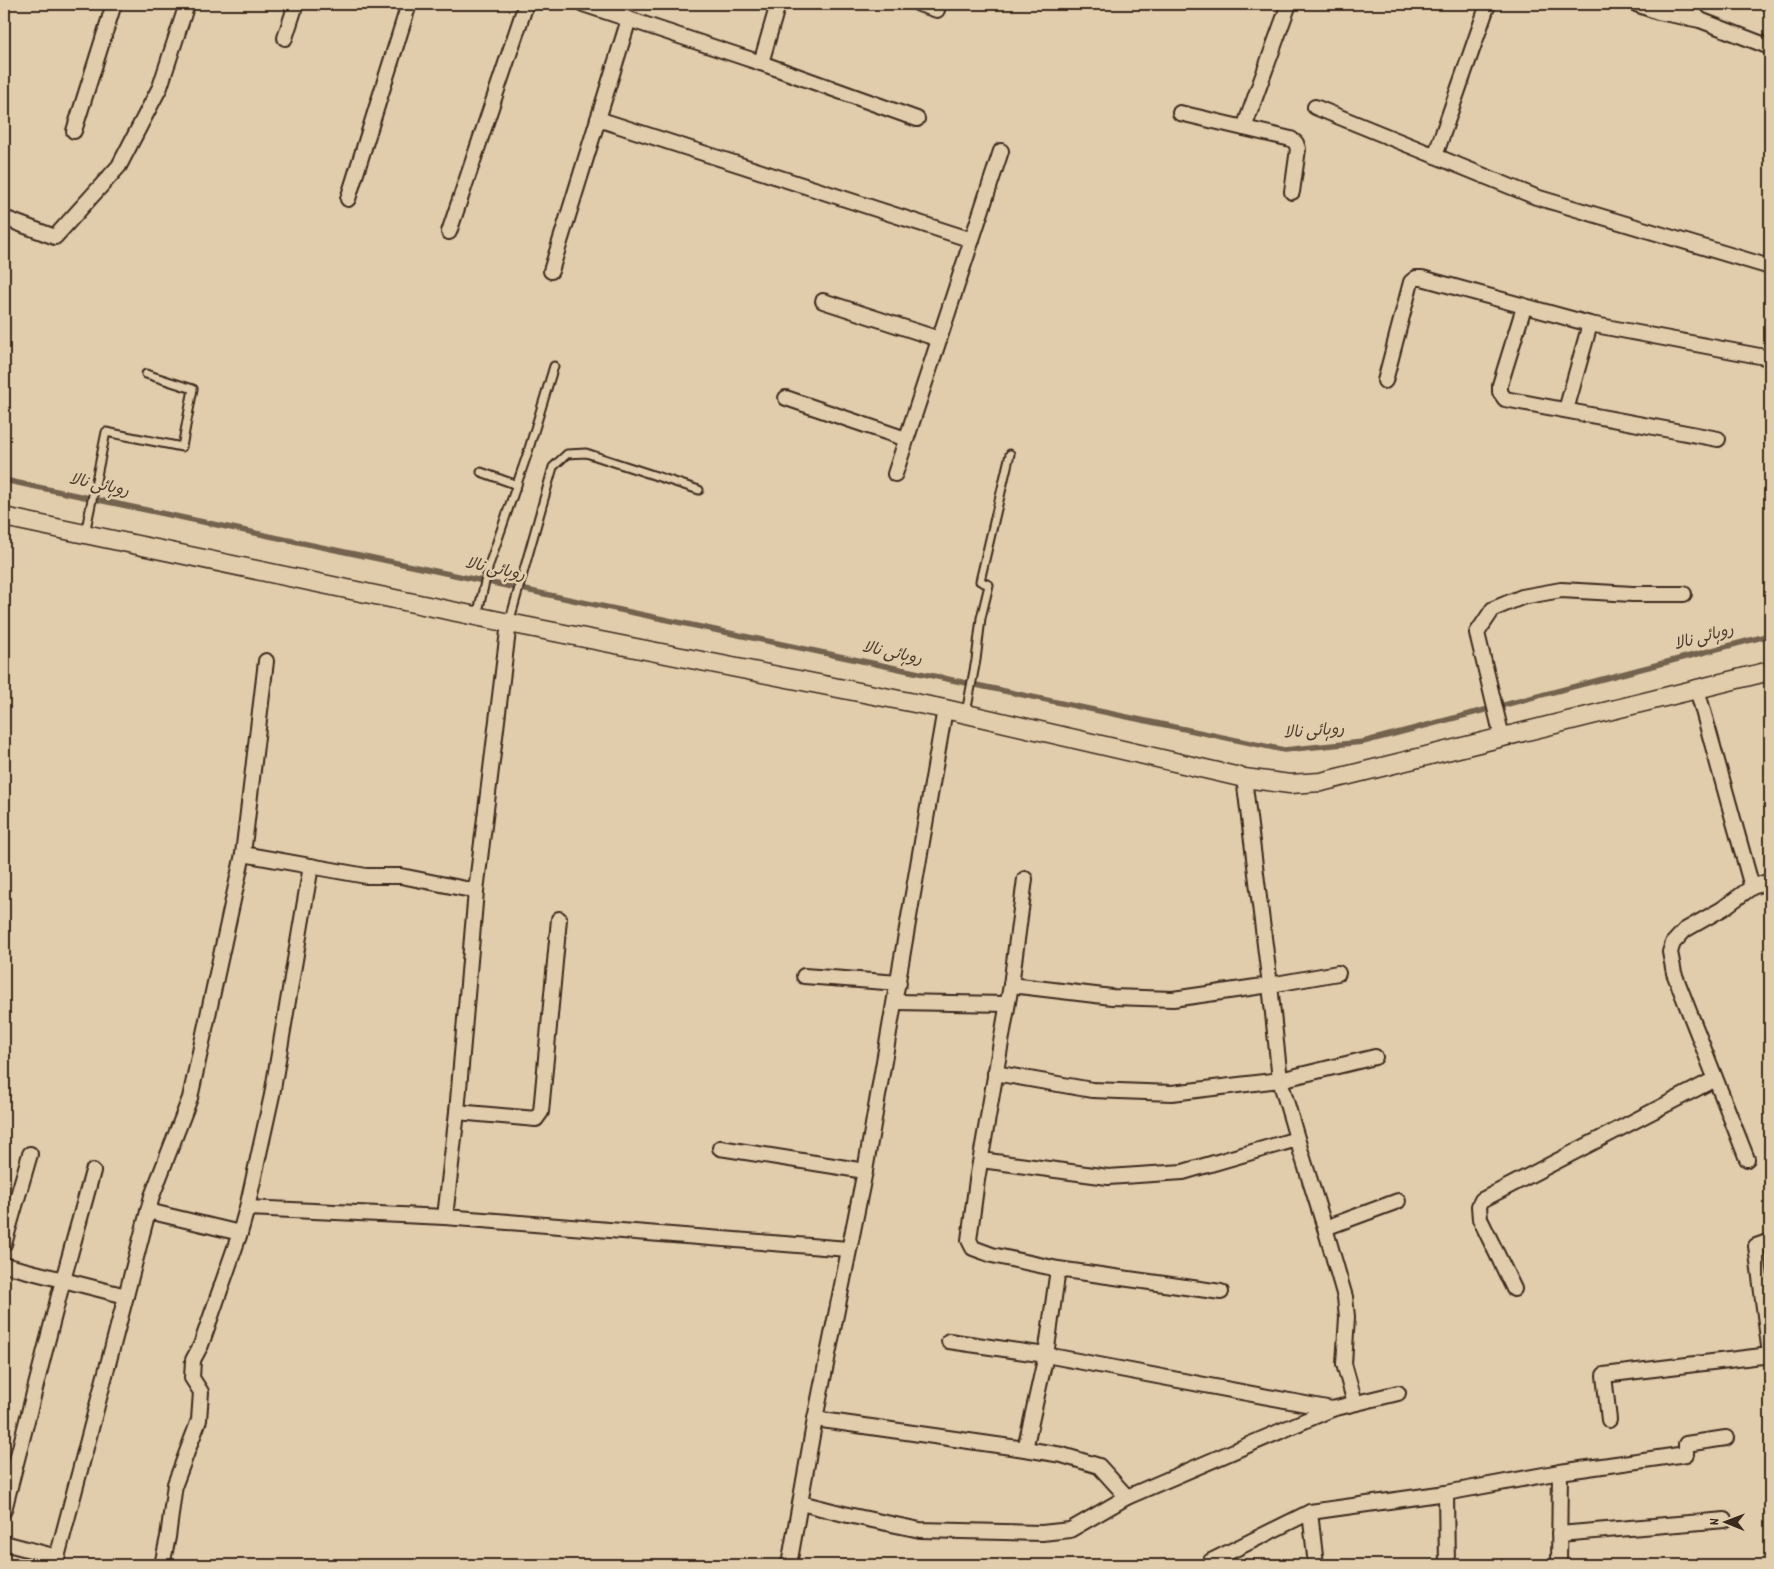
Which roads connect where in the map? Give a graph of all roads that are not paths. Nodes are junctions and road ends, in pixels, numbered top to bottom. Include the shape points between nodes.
1 (114, 4) edge
2 (187, 4) edge
3 (296, 4) edge
4 (408, 4) edge
5 (526, 4) edge
6 (583, 4) edge
7 (778, 4) edge
8 (919, 4) edge
9 (1289, 4) edge
10 (1488, 4) edge
11 (1636, 4) edge
12 (1686, 4) edge
13 (937, 10) dead end
14 (630, 19) junction
15 (1700, 20) junction
16 (285, 38) dead end
17 (1770, 47) edge
18 (761, 63) junction
19 (1315, 106) dead end
20 (1180, 113) dead end
21 (917, 119) dead end
22 (598, 120) junction
23 (1244, 128) junction
24 (74, 131) dead end
25 (1002, 151) dead end
26 (1435, 156) junction
27 (1292, 192) dead end
28 (348, 199) dead end
29 (4, 218) edge
30 (449, 232) dead end
31 (972, 240) junction
32 (1770, 267) edge
33 (551, 271) dead end
34 (823, 301) dead end
35 (1524, 307) junction
36 (1590, 324) junction
37 (939, 339) junction
38 (1770, 358) edge
39 (554, 366) dead end
40 (146, 374) dead end
41 (1385, 381) dead end
42 (786, 398) dead end
43 (1566, 410) junction
44 (906, 438) junction
45 (1718, 439) dead end
46 (1010, 454) dead end
47 (481, 472) dead end
48 (895, 474) dead end
49 (517, 485) junction
50 (699, 490) dead end
51 (4, 517) edge
52 (86, 529) junction
53 (1684, 594) dead end
54 (478, 608) junction
55 (509, 623) junction
56 (266, 661) dead end
57 (1770, 671) edge
58 (1697, 690) junction
59 (967, 707) junction
60 (944, 709) junction
61 (1501, 732) junction
62 (1244, 778) junction
63 (243, 854) junction
64 (311, 866) junction
65 (1025, 879) dead end
66 (1770, 881) edge
67 (1752, 887) junction
68 (476, 891) junction
69 (559, 919) dead end
70 (1338, 973) dead end
71 (804, 976) dead end
72 (899, 983) junction
73 (1270, 985) junction
74 (1011, 986) junction
75 (896, 1002) junction
76 (1007, 1004) junction
77 (1375, 1058) dead end
78 (995, 1073) junction
79 (1715, 1079) junction
80 (1280, 1080) junction
81 (457, 1112) junction
82 (1297, 1139) junction
83 (720, 1148) dead end
84 (30, 1154) dead end
85 (1747, 1159) dead end
86 (980, 1160) junction
87 (93, 1171) dead end
88 (865, 1171) junction
89 (1398, 1201) dead end
90 (248, 1208) junction
91 (148, 1211) junction
92 (445, 1217) junction
93 (1325, 1228) junction
94 (240, 1233) junction
95 (1770, 1241) edge
96 (4, 1244) edge
97 (848, 1249) junction
98 (4, 1265) edge
99 (1058, 1269) junction
100 (63, 1280) junction
101 (1514, 1289) dead end
102 (1220, 1292) dead end
103 (126, 1296) junction
104 (949, 1341) dead end
105 (1046, 1354) junction
106 (1770, 1356) edge
107 (1398, 1393) dead end
108 (1355, 1404) junction
109 (1332, 1409) junction
110 (815, 1419) junction
111 (1609, 1420) dead end
112 (1726, 1438) dead end
113 (1025, 1449) junction
114 (1560, 1472) junction
115 (1446, 1492) junction
116 (1127, 1497) junction
117 (801, 1502) junction
118 (4, 1510) edge
119 (1310, 1512) junction
120 (1726, 1520) dead end
121 (1559, 1534) junction
122 (4, 1544) edge
123 (56, 1561) edge
124 (162, 1565) edge
125 (789, 1565) edge
126 (1212, 1565) edge
127 (1316, 1565) edge
128 (1447, 1565) edge
129 (1559, 1565) edge

1 - 24 street
2 - 29 street via 160,87 119,166 55,237
3 - 16 street
4 - 28 street
5 - 30 street
6 - 14 street
7 - 18 street
8 - 13 street
9 - 23 street
10 - 26 street
11 - 15 street
12 - 15 street
14 - 18 street
14 - 22 street
15 - 17 street
18 - 21 street
19 - 26 street
20 - 23 street
22 - 31 street
22 - 33 street
23 - 27 street via 1292,139 1296,143
25 - 31 street
26 - 32 street via 1536,197
31 - 37 street
34 - 37 street
35 - 36 street
35 - 41 street via 1416,278 1411,282
35 - 43 street via 1500,392 1505,399
36 - 38 street
36 - 43 street
37 - 44 street
39 - 49 lane
40 - 52 lane via 193,389 182,447 106,432
42 - 44 street
43 - 45 street
44 - 48 street
46 - 59 lane via 980,582 989,585
47 - 49 lane
49 - 54 lane via 489,565
50 - 55 lane via 586,453 567,454 553,467
51 - 52 street
52 - 54 street
53 - 61 street via 1561,590 1522,597 1493,609 1477,633
54 - 55 street
55 - 60 street
55 - 68 street
56 - 63 street
57 - 58 street
58 - 61 street
58 - 67 street
59 - 60 street
59 - 62 street
60 - 72 street
61 - 62 street via 1321,782 1290,784
62 - 73 street
63 - 64 street
63 - 91 street via 190,1098
64 - 68 street via 366,876 401,876
64 - 90 street via 272,1095
65 - 74 street
66 - 67 street
67 - 79 street via 1685,930 1673,943 1670,952 1674,973
68 - 81 street
69 - 81 street via 541,1112 536,1119
70 - 73 street
71 - 72 street
72 - 75 street
73 - 74 street via 1173,999 1112,997
73 - 80 street
74 - 76 street
75 - 76 street
75 - 88 street
76 - 78 street
77 - 80 street
78 - 80 street via 1092,1090 1172,1093
78 - 86 street
79 - 85 street
79 - 101 street via 1482,1200 1480,1219
80 - 82 street
81 - 92 street
82 - 86 street via 1183,1172 1108,1177
82 - 93 street
83 - 88 street
84 - 96 street
86 - 99 street via 968,1240 973,1248
87 - 100 street
88 - 97 street
89 - 93 street
90 - 92 street
90 - 94 street
91 - 94 street
91 - 103 street
92 - 97 street
93 - 108 street via 1345,1298 1348,1317 1344,1364
94 - 124 street via 193,1360 192,1378 201,1392 199,1420 176,1484
95 - 106 street via 1756,1246
97 - 110 street
98 - 100 street
99 - 102 street
99 - 105 street
100 - 103 street
100 - 118 street
103 - 123 street
104 - 105 street
105 - 109 street
105 - 113 street
106 - 111 street via 1604,1375
107 - 108 street
108 - 109 street
109 - 116 street
110 - 113 street
110 - 117 street
112 - 114 street via 1686,1444 1686,1454
113 - 116 street via 1099,1466
114 - 115 street
114 - 121 street
115 - 119 street
115 - 128 street
116 - 117 street via 1070,1530 1042,1533 920,1530
117 - 125 street
119 - 126 street via 1211,1561
119 - 127 street
120 - 121 street
121 - 129 street
122 - 123 street

